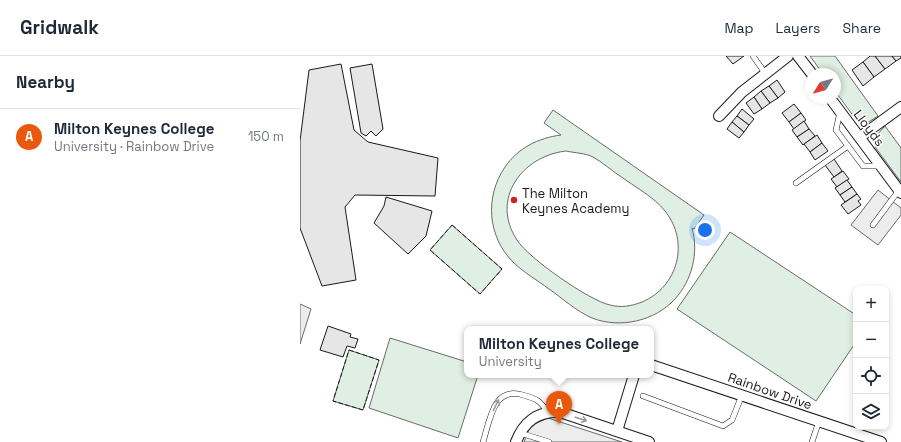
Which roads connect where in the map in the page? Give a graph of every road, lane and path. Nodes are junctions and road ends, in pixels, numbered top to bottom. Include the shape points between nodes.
1 (753, 56) edge
2 (788, 56) edge
3 (798, 56) edge
4 (807, 68) edge
5 (765, 74) junction
6 (834, 104) edge
7 (901, 107) edge
8 (840, 112) junction
9 (720, 116) dead end
10 (860, 137) junction
11 (848, 146) junction
12 (881, 166) junction
13 (796, 183) dead end
14 (900, 192) edge
15 (873, 225) dead end
16 (654, 366) edge
17 (633, 378) edge
18 (742, 395) junction
19 (643, 396) dead end
20 (548, 412) junction
21 (819, 421) junction
22 (617, 431) junction
23 (518, 437) edge
24 (646, 441) edge
25 (483, 442) edge
26 (548, 442) edge
27 (812, 442) edge
28 (881, 442) edge

1 - 5 lane
2 - 5 street
3 - 4 street
5 - 9 street via 732,100
6 - 8 street, Lloyds
7 - 10 street
8 - 10 street, Lloyds
8 - 11 lane via 836,130
10 - 12 street, Lloyds
11 - 12 lane via 863,166
11 - 13 lane
12 - 14 street, Lloyds
14 - 15 lane
16 - 18 street, Rainbow Drive
17 - 22 street
18 - 19 lane via 732,420 723,426
18 - 21 street, Rainbow Drive
20 -> 22 street via 560,412
20 - 23 street via 526,423
25 -> 20 lane via 498,399 506,395 513,392 539,400
21 - 27 lane
21 - 28 street, Rainbow Drive
22 - 24 street
23 - 26 lane

